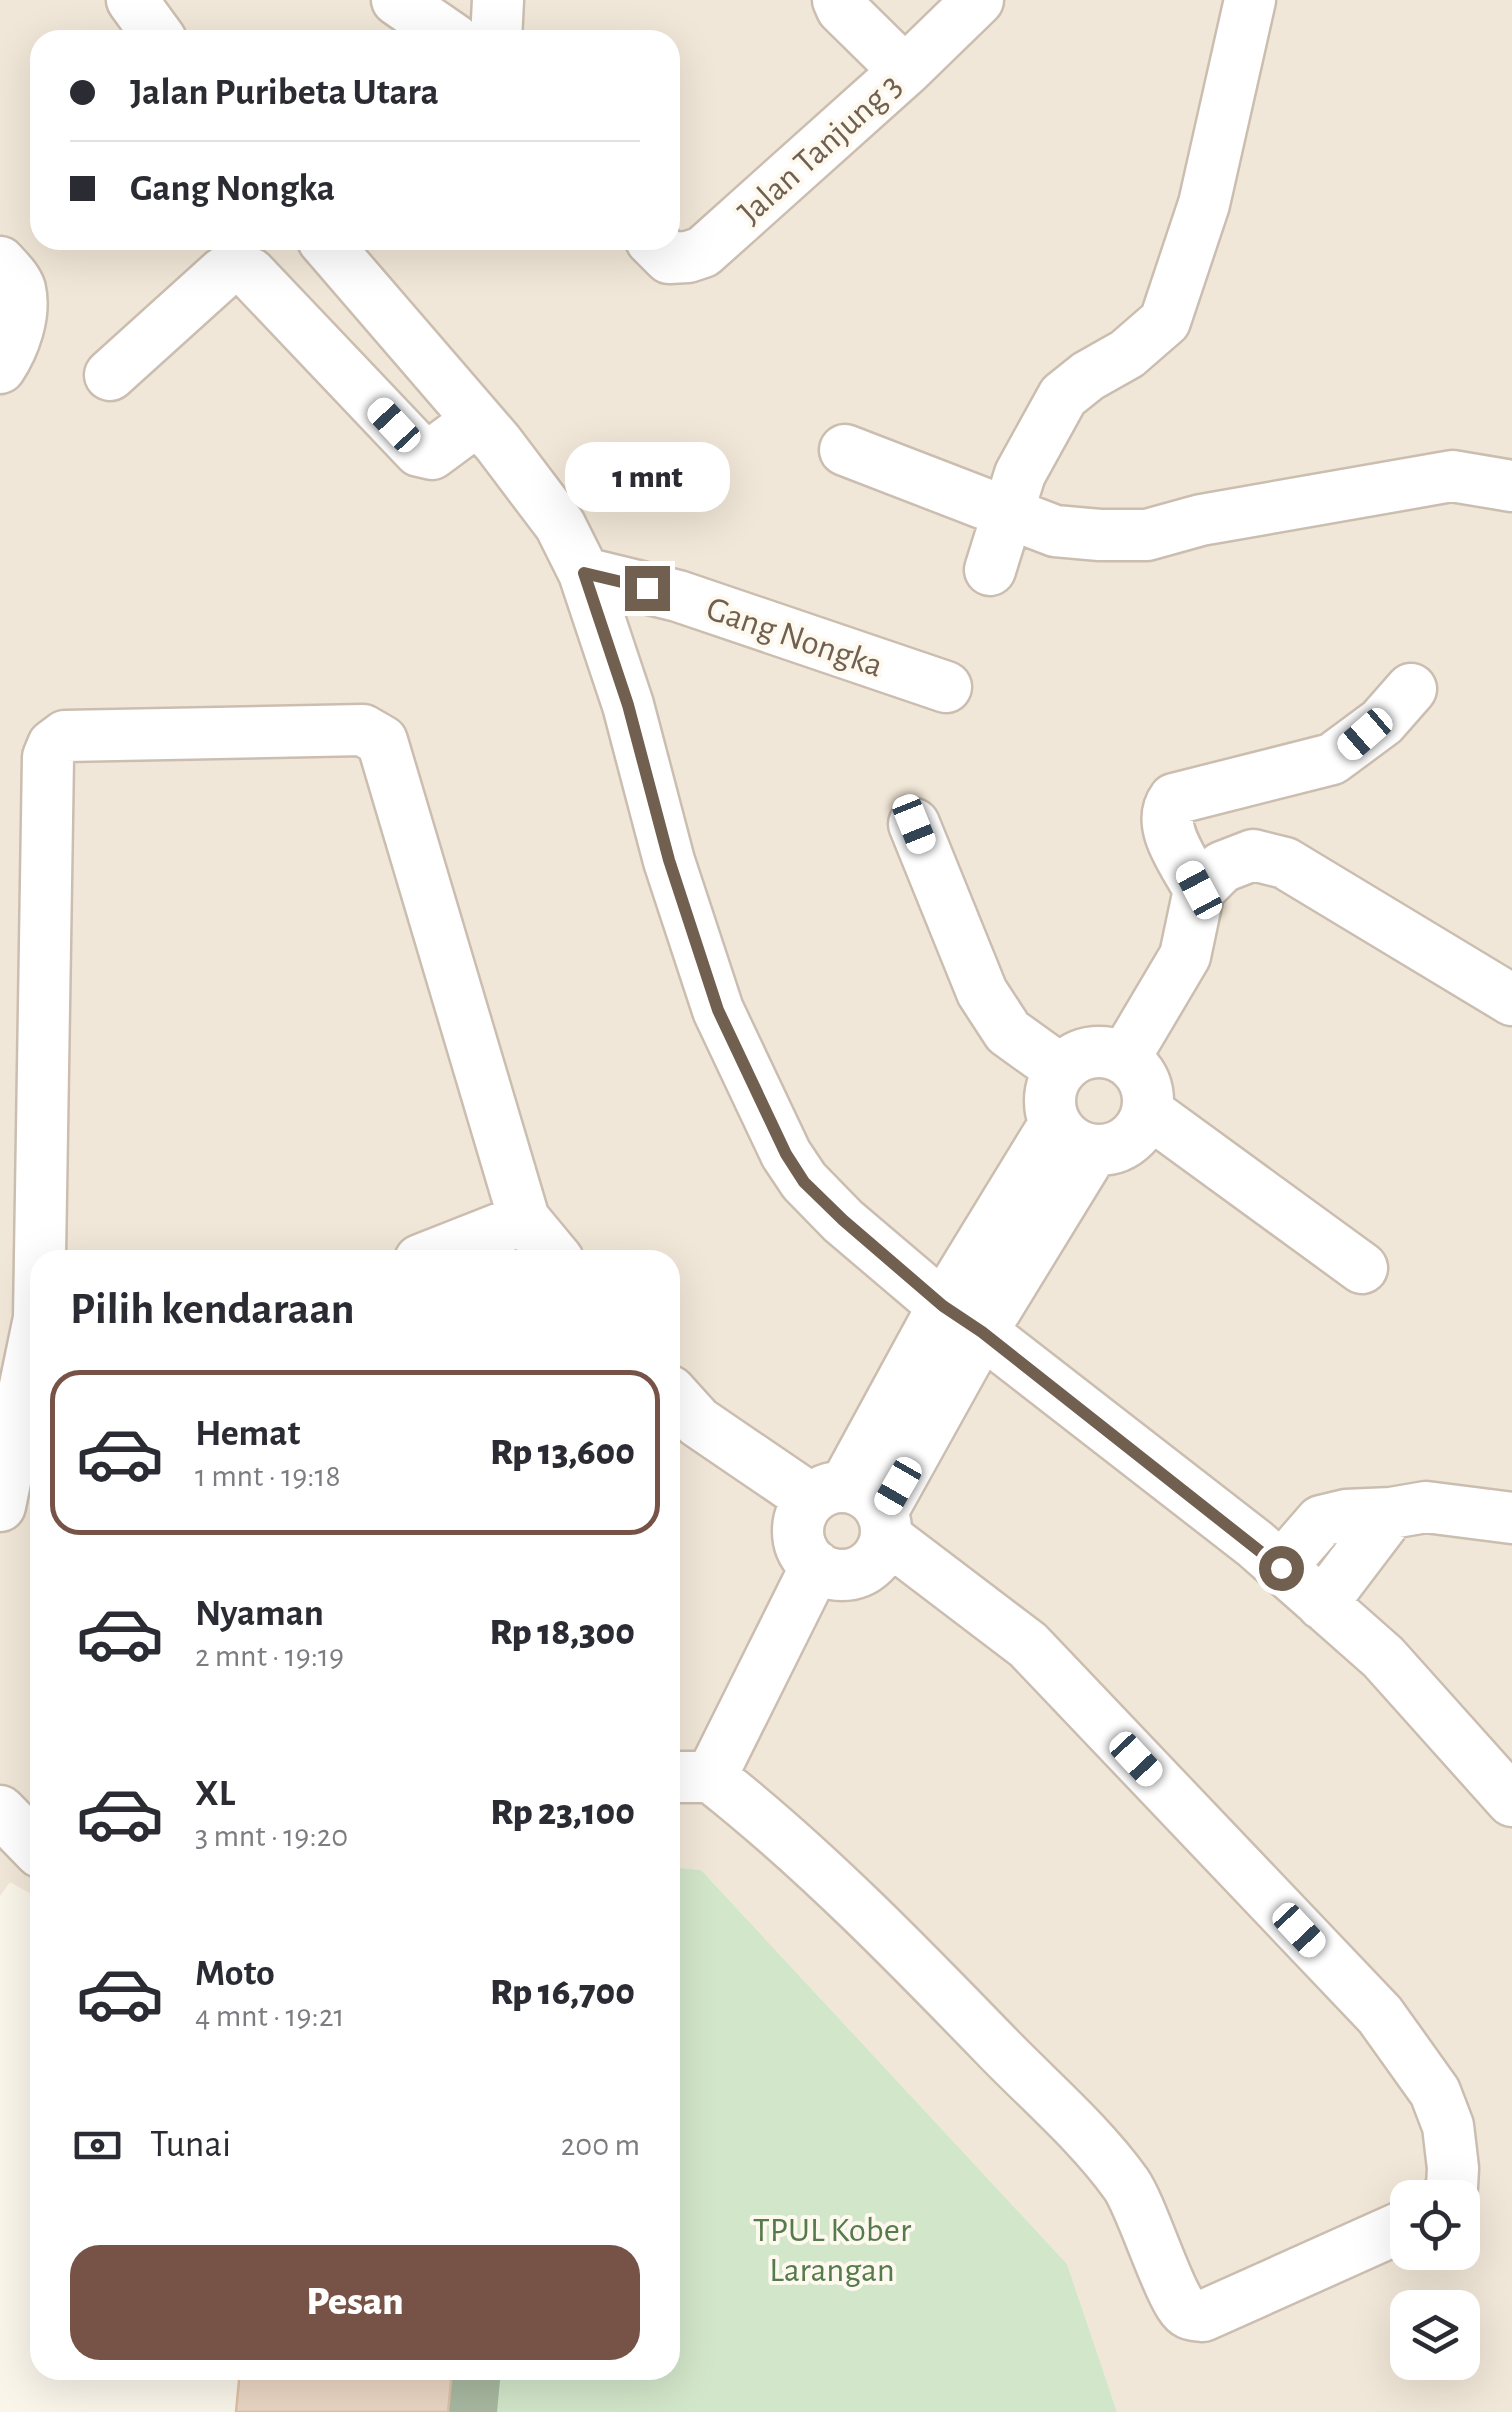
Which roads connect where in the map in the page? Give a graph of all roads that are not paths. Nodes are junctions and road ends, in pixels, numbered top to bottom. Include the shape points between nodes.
1 (132, 0) edge
2 (397, 0) edge
3 (498, 0) edge
4 (838, 0) edge
5 (978, 0) edge
6 (1250, 0) edge
7 (154, 30) edge
8 (440, 30) edge
9 (496, 30) edge
10 (905, 70) junction
11 (332, 250) edge
12 (661, 250) edge
13 (0, 262) edge
14 (0, 368) edge
15 (110, 375) dead end
16 (478, 420) junction
17 (845, 450) dead end
18 (1512, 486) edge
19 (1006, 513) junction
20 (990, 570) dead end
21 (584, 573) junction
22 (946, 687) dead end
23 (1412, 689) dead end
24 (914, 824) dead end
25 (1199, 890) junction
26 (1512, 1000) edge
27 (1124, 1059) junction
28 (1061, 1070) junction
29 (1148, 1112) junction
30 (1074, 1137) junction
31 (524, 1219) junction
32 (40, 1250) edge
33 (445, 1250) edge
34 (550, 1250) edge
35 (1362, 1268) dead end
36 (963, 1319) junction
37 (30, 1361) edge
38 (680, 1402) edge
39 (0, 1506) edge
40 (856, 1508) junction
41 (1391, 1513) junction
42 (1512, 1518) edge
43 (816, 1566) junction
44 (1281, 1568) junction
45 (1322, 1604) junction
46 (691, 1777) edge
47 (1512, 1801) edge
48 (0, 1811) edge
49 (30, 1842) edge
50 (1453, 2180) edge
51 (1390, 2232) edge

1 - 7 street
2 - 8 street
3 - 9 street
4 - 10 street
5 - 10 street, Jalan Tanjung 3
6 - 19 street via 1204,204 1165,321 1063,396 1032,448
10 - 12 street, Jalan Tanjung 3 via 703,252 669,258
11 - 16 street
13 - 14 street via 19,285 21,301 19,327
15 - 16 street via 236,268 250,272 418,451 432,454
16 - 21 street via 560,524
17 - 19 street
18 - 19 street via 1452,476 1147,535 1055,531
19 - 20 street
21 - 22 street, Gang Nongka via 678,596
21 - 36 street via 718,1010 786,1154 843,1220
23 - 25 street via 1382,722 1332,759 1174,799 1167,829
24 - 28 street via 982,992 1008,1032
25 - 26 street via 1222,867 1253,855 1285,863
25 - 27 street via 1185,956
27 - 28 street via 1090,1053
27 - 29 street via 1140,1072
28 - 30 street via 1049,1105
29 - 30 street via 1138,1134 1117,1148
29 - 35 street
30 - 36 street
31 - 32 street via 382,741 363,730 65,736 48,757
31 - 33 street
31 - 34 street
36 - 40 street
36 - 44 street
37 - 39 street
38 - 40 street via 698,1422
40 - 43 street via 802,1511 798,1540
40 - 43 street via 881,1552 859,1572 829,1573
40 - 50 street via 1028,1645 1380,2015 1435,2092 1448,2126
41 - 42 street via 1426,1506
41 - 44 street via 1321,1521
41 - 45 street
43 - 46 street
44 - 45 street
45 - 47 street via 1383,1657
46 - 51 street via 754,1811 1088,2140 1127,2185 1175,2301 1187,2313 1203,2316
48 - 49 street

